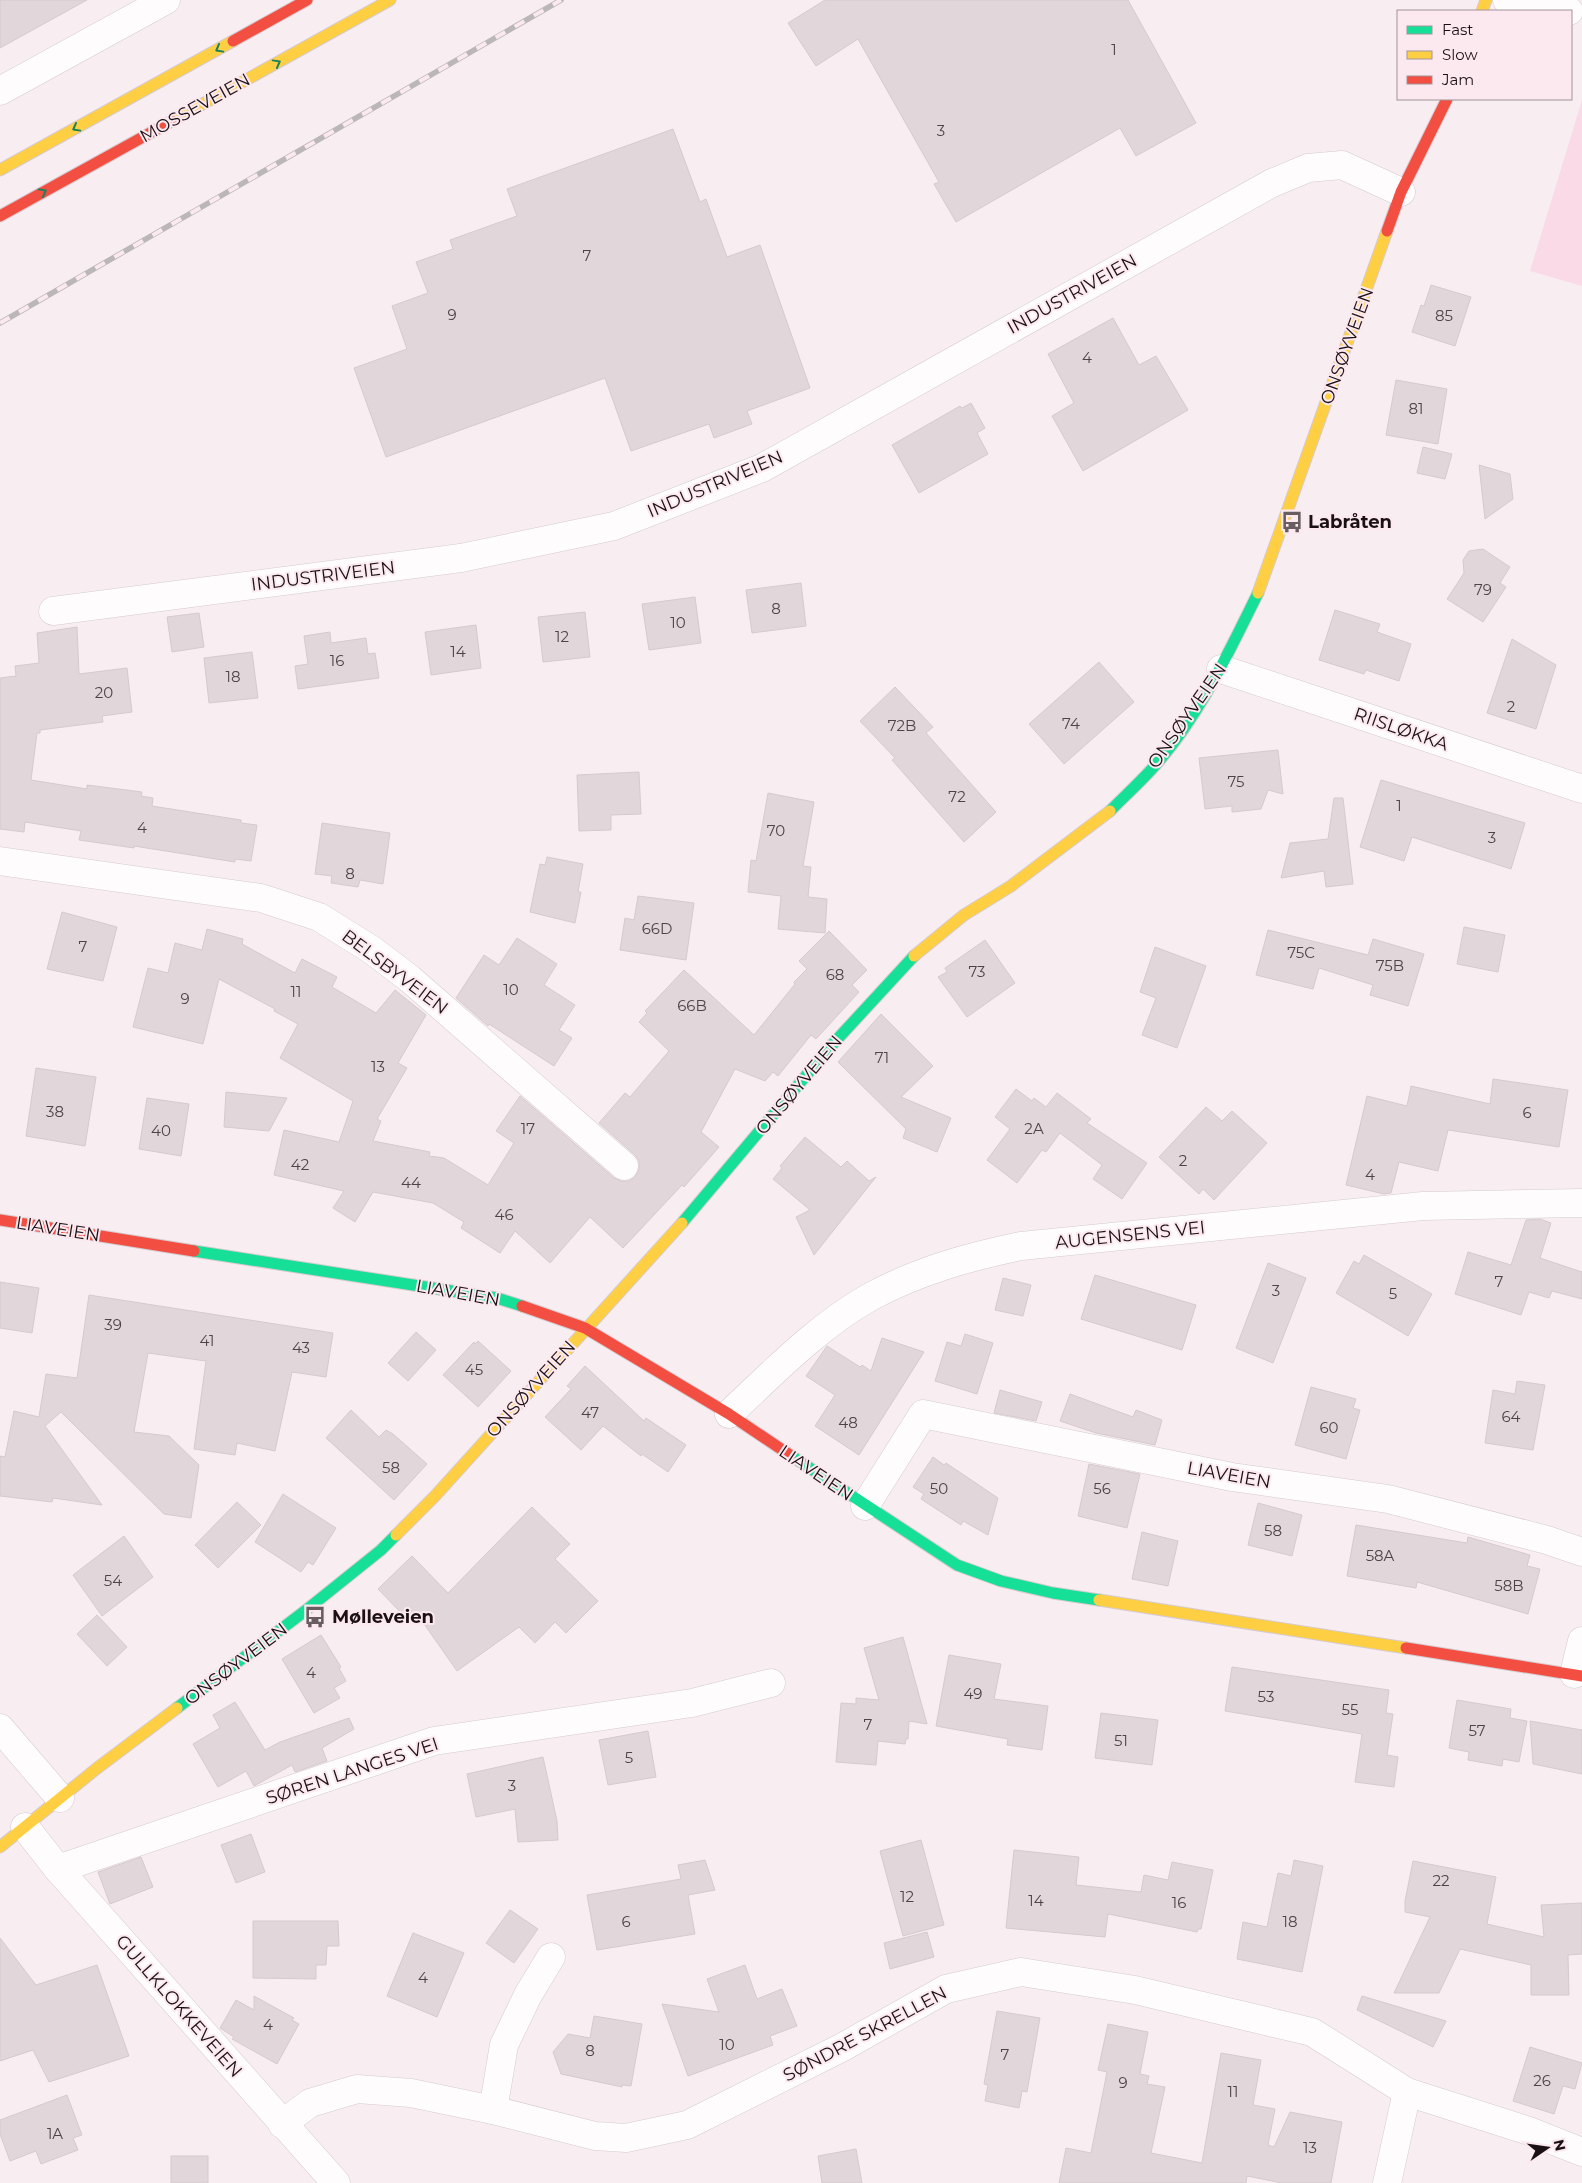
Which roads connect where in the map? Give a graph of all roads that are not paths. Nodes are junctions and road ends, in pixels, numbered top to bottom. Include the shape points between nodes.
1 (166, 0) edge
2 (307, 0) edge
3 (390, 0) edge
4 (1507, 0) edge
5 (1564, 10) edge
6 (0, 91) edge
7 (1447, 100) edge
8 (0, 170) edge
9 (1401, 192) junction
10 (0, 216) edge
11 (53, 611) dead end
12 (1221, 669) junction
13 (1582, 789) edge
14 (0, 861) edge
15 (624, 1166) dead end
16 (1582, 1202) edge
17 (0, 1220) edge
18 (585, 1328) junction
19 (729, 1414) junction
20 (864, 1506) junction
21 (1582, 1552) edge
22 (1582, 1641) edge
23 (1578, 1675) edge
24 (771, 1683) dead end
25 (0, 1728) edge
26 (60, 1798) junction
27 (25, 1827) junction
28 (0, 1847) edge
29 (58, 1869) junction
30 (551, 1957) dead end
31 (1407, 2092) junction
32 (493, 2110) junction
33 (282, 2124) junction
34 (1582, 2152) edge
35 (336, 2183) edge
36 (1387, 2183) edge

1 - 6 street
2 -> 8 main road
10 -> 3 main road, MOSSEVEIEN
4 - 5 street
7 - 9 main road, ONSØYVEIEN
9 - 11 street, INDUSTRIVEIEN via 1342,164 1308,168 1272,182 762,468 614,526 460,558
9 - 12 main road, ONSØYVEIEN via 1262,584
12 - 13 street, RIISLØKKA
12 - 18 main road, ONSØYVEIEN via 1152,769 1107,814 1011,886 964,915 909,960 684,1220
14 - 15 street, BELSBYVEIEN via 261,898 319,917 372,950 410,979
16 - 19 street, AUGENSENS VEI via 1423,1206 1022,1246 963,1258 916,1275 869,1298 827,1326
17 - 18 main road, LIAVEIEN via 497,1298
18 - 19 main road, LIAVEIEN
18 - 26 main road, ONSØYVEIEN via 435,1496 381,1550 305,1612
19 - 20 main road, LIAVEIEN
20 - 21 street, LIAVEIEN via 923,1414 1232,1477 1388,1499
20 - 23 main road, LIAVEIEN via 957,1565 1010,1583 1053,1593
22 - 23 street, LIAVEIEN
24 - 29 street, SØREN LANGES VEI via 692,1703 434,1741
25 - 26 street
26 - 27 main road, ONSØYVEIEN
27 - 28 main road, ONSØYVEIEN
27 - 29 street, GULLKLOKKEVEIEN
29 - 33 street, GULLKLOKKEVEIEN
30 - 32 street via 504,2044
31 - 32 street, SØNDRE SKRELLEN via 1312,2032 1136,1990 1021,1972 946,1989 841,2048 687,2125 626,2138 595,2136
31 - 34 street, SØNDRE SKRELLEN via 1530,2131
31 - 36 street
32 - 33 street, SØNDRE SKRELLEN via 410,2093 357,2089 310,2103
33 - 35 street, GULLKLOKKEVEIEN

